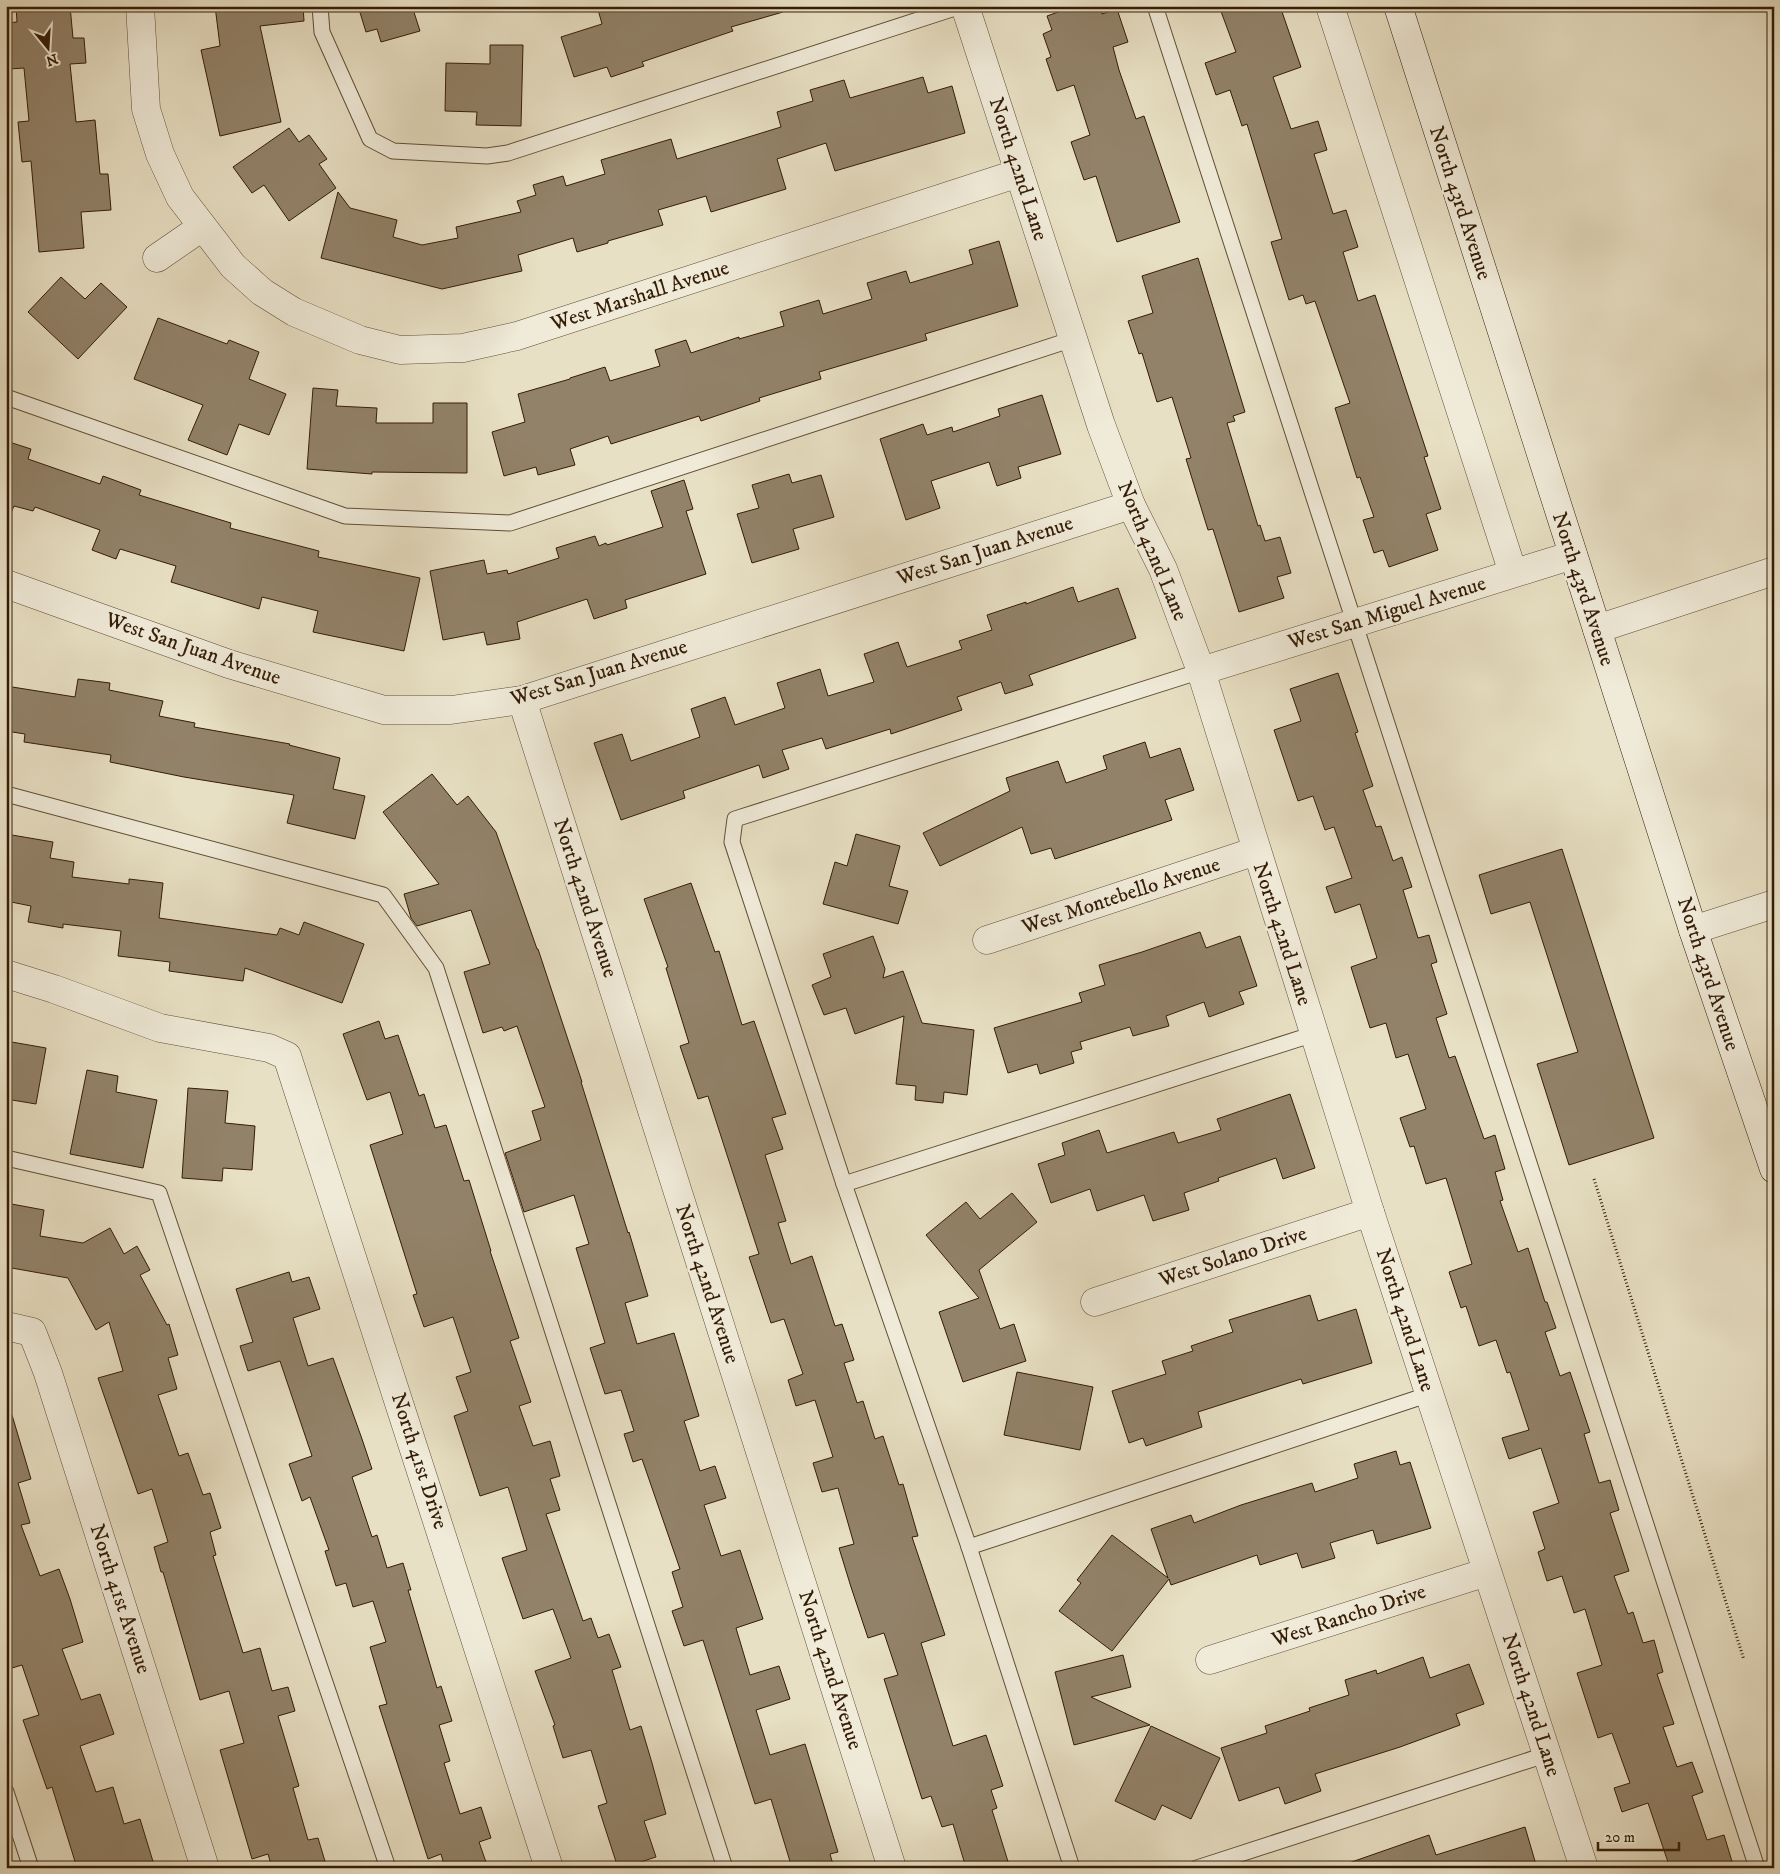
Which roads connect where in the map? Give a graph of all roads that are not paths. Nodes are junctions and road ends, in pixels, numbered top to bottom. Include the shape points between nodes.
1 (140, 6) edge
2 (320, 6) edge
3 (961, 6) edge
4 (965, 6) edge
5 (1155, 6) edge
6 (1330, 6) edge
7 (1398, 6) edge
8 (1019, 173) junction
9 (202, 227) junction
10 (157, 258) dead end
11 (1073, 340) junction
12 (6, 397) edge
13 (1131, 505) junction
14 (1573, 555) junction
15 (1774, 571) edge
16 (1513, 573) junction
17 (6, 584) edge
18 (1354, 623) junction
19 (1597, 629) junction
20 (1200, 671) junction
21 (522, 700) junction
22 (6, 794) edge
23 (1256, 851) junction
24 (1774, 904) edge
25 (1693, 930) junction
26 (987, 940) dead end
27 (6, 974) edge
28 (1314, 1034) junction
29 (6, 1158) edge
30 (1774, 1170) edge
31 (844, 1184) junction
32 (1370, 1212) junction
33 (1096, 1302) dead end
34 (19, 1329) edge
35 (1430, 1394) junction
36 (969, 1547) junction
37 (1487, 1572) junction
38 (1210, 1660) dead end
39 (1548, 1754) junction
40 (6, 1792) edge
41 (31, 1868) edge
42 (205, 1868) edge
43 (388, 1868) edge
44 (549, 1868) edge
45 (725, 1868) edge
46 (892, 1868) edge
47 (1072, 1868) edge
48 (1198, 1868) edge
49 (1584, 1868) edge
50 (1757, 1868) edge

1 - 9 street via 146,109 160,154 180,197
2 - 3 lane via 322,32 370,139 393,151 487,156 508,153
4 - 8 street, North 42nd Lane
5 - 18 lane
6 - 16 street
7 - 14 street, North 43rd Avenue
8 - 9 street, West Marshall Avenue via 517,336 463,348 400,350 360,340 294,312 262,292 233,266
8 - 11 street, North 42nd Lane
9 - 10 street
11 - 12 lane via 510,523 345,516
11 - 13 street, North 42nd Lane
13 - 20 street, North 42nd Lane via 1163,570
13 - 21 street, West San Juan Avenue
14 - 16 street, West San Miguel Avenue
14 - 19 street, North 43rd Avenue
15 - 19 street
16 - 18 street, West San Miguel Avenue
17 - 21 street, West San Juan Avenue via 229,664 384,710 451,710
18 - 20 street, West San Miguel Avenue
18 - 50 lane
19 - 25 street, North 43rd Avenue
20 - 23 street, North 42nd Lane
20 - 31 lane via 735,819 732,842
21 - 46 street, North 42nd Avenue
22 - 45 lane via 383,895 436,968
23 - 26 street, West Montebello Avenue
23 - 28 street, North 42nd Lane
24 - 25 street
25 - 30 street, North 43rd Avenue
27 - 44 street, North 41st Drive via 160,1028 269,1048 287,1056
28 - 31 lane
28 - 32 street, North 42nd Lane
29 - 43 lane via 159,1193
31 - 36 lane
32 - 33 street, West Solano Drive
32 - 35 street, North 42nd Lane
34 - 42 street, North 41st Avenue via 48,1373
35 - 36 lane
35 - 37 street, North 42nd Lane
36 - 47 lane
37 - 38 street, West Rancho Drive
37 - 39 street, North 42nd Lane
39 - 48 lane
39 - 49 street, North 42nd Lane
40 - 41 lane

